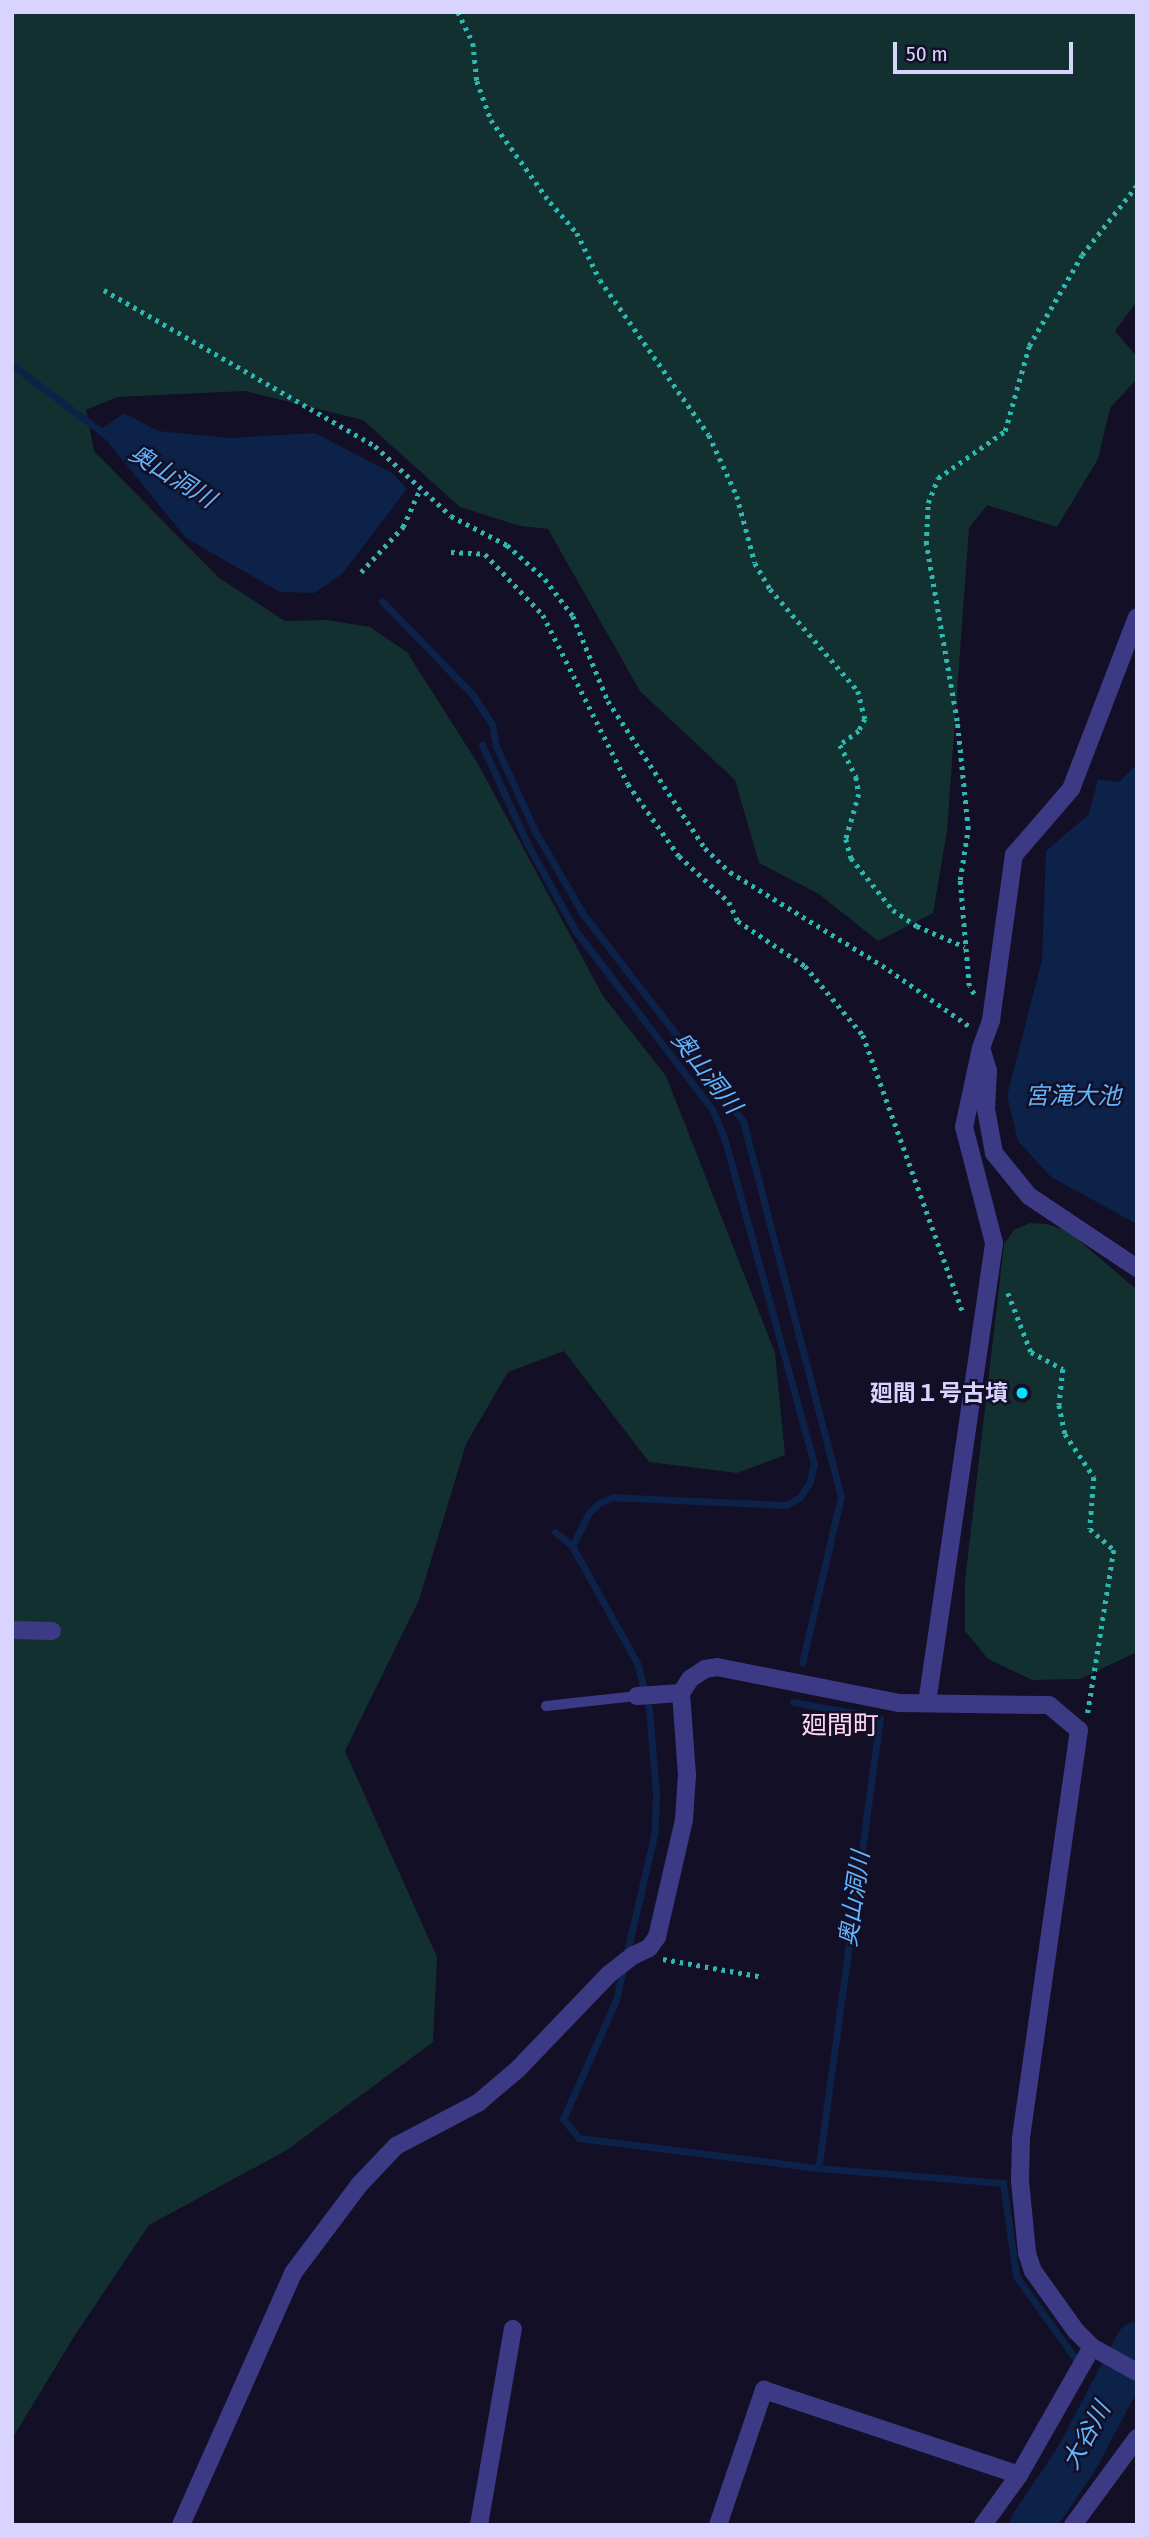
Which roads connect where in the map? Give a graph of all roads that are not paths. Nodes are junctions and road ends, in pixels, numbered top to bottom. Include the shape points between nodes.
1 (1137, 617) edge
2 (986, 1035) junction
3 (1137, 1268) edge
4 (12, 1630) edge
5 (52, 1631) dead end
6 (681, 1693) junction
7 (637, 1696) joint
8 (927, 1703) junction
9 (546, 1706) dead end
10 (513, 2329) dead end
11 (1092, 2347) junction
12 (1137, 2372) edge
13 (1137, 2438) edge
14 (1019, 2475) junction
15 (181, 2525) edge
16 (479, 2525) edge
17 (718, 2525) edge
18 (983, 2525) edge
19 (1073, 2525) edge

1 - 2 street via 1071,789 1014,855
2 - 3 street via 986,1109 994,1153 1029,1196
2 - 8 street via 964,1127 994,1243
4 - 5 street
6 - 7 street
6 - 8 street via 690,1679 717,1667 899,1703
6 - 15 street via 687,1775 684,1820 657,1937 649,1948 614,1970 518,2070 478,2103 396,2146 359,2185 293,2273
7 - 9 lane
8 - 11 street via 1049,1705 1079,1730 1021,2139 1020,2181 1033,2271
10 - 16 street
11 - 12 street
11 - 14 street
13 - 19 street
14 - 17 street via 764,2390
14 - 18 street

